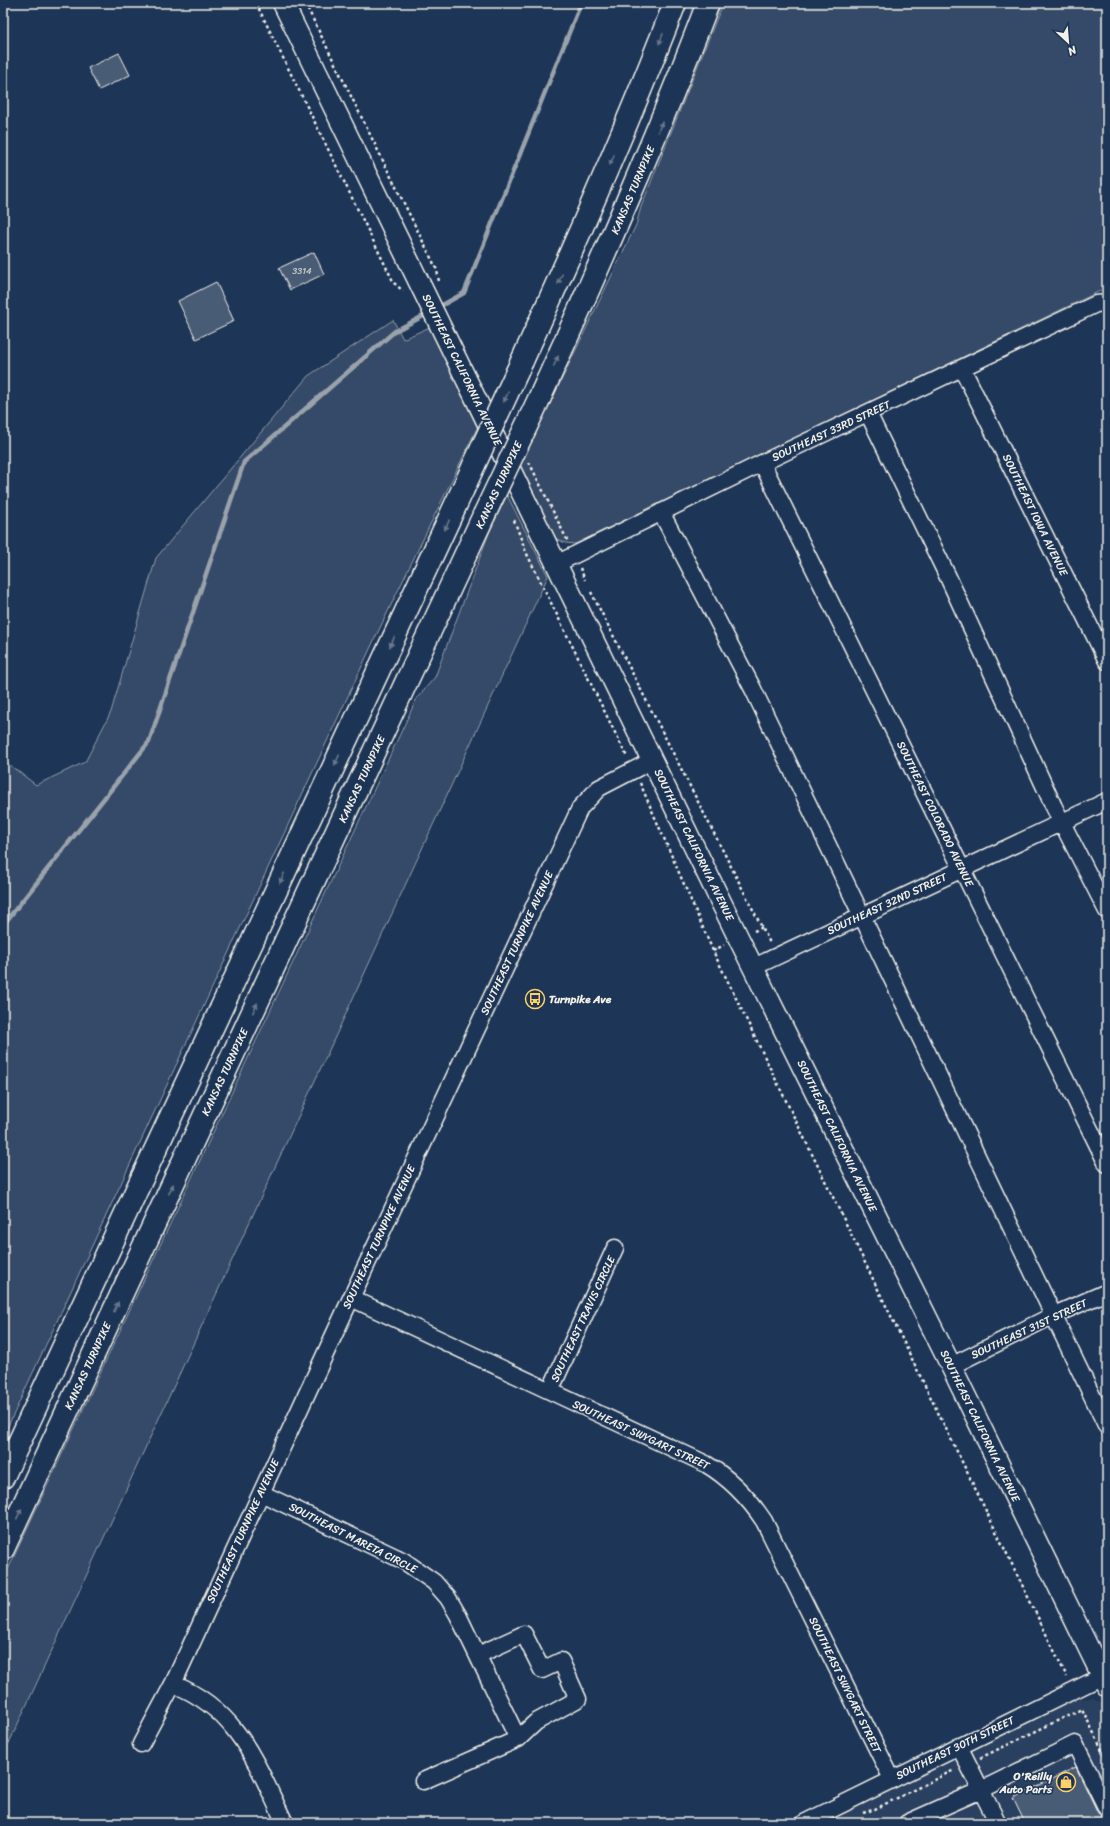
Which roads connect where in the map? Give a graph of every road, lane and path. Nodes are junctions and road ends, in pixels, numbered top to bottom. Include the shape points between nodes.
1 (256, 3) edge
2 (283, 3) edge
3 (305, 3) edge
4 (675, 3) edge
5 (708, 3) edge
6 (412, 286) junction
7 (441, 287) dead end
8 (1107, 303) edge
9 (962, 368) junction
10 (868, 413) junction
11 (527, 458) dead end
12 (762, 463) junction
13 (661, 512) junction
14 (513, 517) dead end
15 (565, 560) junction
16 (1107, 661) edge
17 (653, 760) junction
18 (634, 770) junction
19 (1107, 801) edge
20 (1062, 822) junction
21 (962, 869) junction
22 (1107, 911) edge
23 (861, 916) junction
24 (763, 927) dead end
25 (754, 967) junction
26 (1107, 1164) edge
27 (616, 1248) dead end
28 (1107, 1292) edge
29 (351, 1298) junction
30 (1054, 1315) junction
31 (951, 1366) junction
32 (550, 1391) junction
33 (1107, 1427) edge
34 (3, 1477) edge
35 (261, 1493) junction
36 (3, 1549) edge
37 (478, 1655) junction
38 (1105, 1679) edge
39 (1069, 1681) dead end
40 (173, 1684) junction
41 (518, 1739) junction
42 (141, 1744) dead end
43 (959, 1746) junction
44 (892, 1780) junction
45 (423, 1781) dead end
46 (981, 1790) junction
47 (1107, 1809) edge
48 (285, 1823) edge
49 (804, 1823) edge
50 (907, 1823) edge
51 (998, 1823) edge

1 - 6 path via 394,283
2 - 6 main road, SOUTHEAST CALIFORNIA AVENUE
3 - 7 path via 437,270
4 -> 34 highway, bridge via 598,192 522,362
36 -> 5 highway, KANSAS TURNPIKE, bridge via 613,237
6 - 15 main road, SOUTHEAST CALIFORNIA AVENUE via 451,345
8 - 9 street, SOUTHEAST 33RD STREET via 1096,304
9 - 10 street, SOUTHEAST 33RD STREET
9 - 16 street, SOUTHEAST IOWA AVENUE
10 - 12 street, SOUTHEAST 33RD STREET
10 - 20 street
11 - 15 path
12 - 13 street, SOUTHEAST 33RD STREET
12 - 21 street, SOUTHEAST COLORADO AVENUE
13 - 15 street, SOUTHEAST 33RD STREET
13 - 23 street via 753,689
14 - 18 path via 526,552
15 - 17 main road, SOUTHEAST CALIFORNIA AVENUE
15 - 24 path
17 - 18 street, SOUTHEAST TURNPIKE AVENUE
17 - 25 main road, SOUTHEAST CALIFORNIA AVENUE
18 - 29 street, SOUTHEAST TURNPIKE AVENUE via 599,788 580,808
18 - 39 path via 713,951
19 - 20 street, SOUTHEAST 32ND STREET
20 - 21 street, SOUTHEAST 32ND STREET
20 - 22 street
21 - 23 street, SOUTHEAST 32ND STREET
21 - 26 street, SOUTHEAST COLORADO AVENUE
23 - 25 street, SOUTHEAST 32ND STREET
23 - 30 street
25 - 31 main road, SOUTHEAST CALIFORNIA AVENUE
27 - 32 street, SOUTHEAST TRAVIS CIRCLE
28 - 30 street, SOUTHEAST 31ST STREET
29 - 32 street, SOUTHEAST SWYGART STREET
29 - 35 street, SOUTHEAST TURNPIKE AVENUE
30 - 31 street, SOUTHEAST 31ST STREET
30 - 33 street
31 - 38 main road, SOUTHEAST CALIFORNIA AVENUE
32 - 44 street, SOUTHEAST SWYGART STREET via 706,1464 728,1478 751,1502 764,1521
35 - 37 street, SOUTHEAST MARETA CIRCLE via 420,1571 448,1598
35 - 40 street, SOUTHEAST TURNPIKE AVENUE
37 - 41 street, SOUTHEAST MARETA CIRCLE
37 - 41 street via 524,1634 542,1670 560,1661 578,1699 536,1722
38 - 43 street, SOUTHEAST 30TH STREET
40 - 42 street, SOUTHEAST TURNPIKE AVENUE
40 - 48 street via 203,1699 235,1729 247,1747
41 - 45 street
43 - 44 street, SOUTHEAST 30TH STREET
43 - 46 street
44 - 49 street, SOUTHEAST 30TH STREET
46 - 47 street via 1075,1744
46 - 50 street
46 - 51 street

